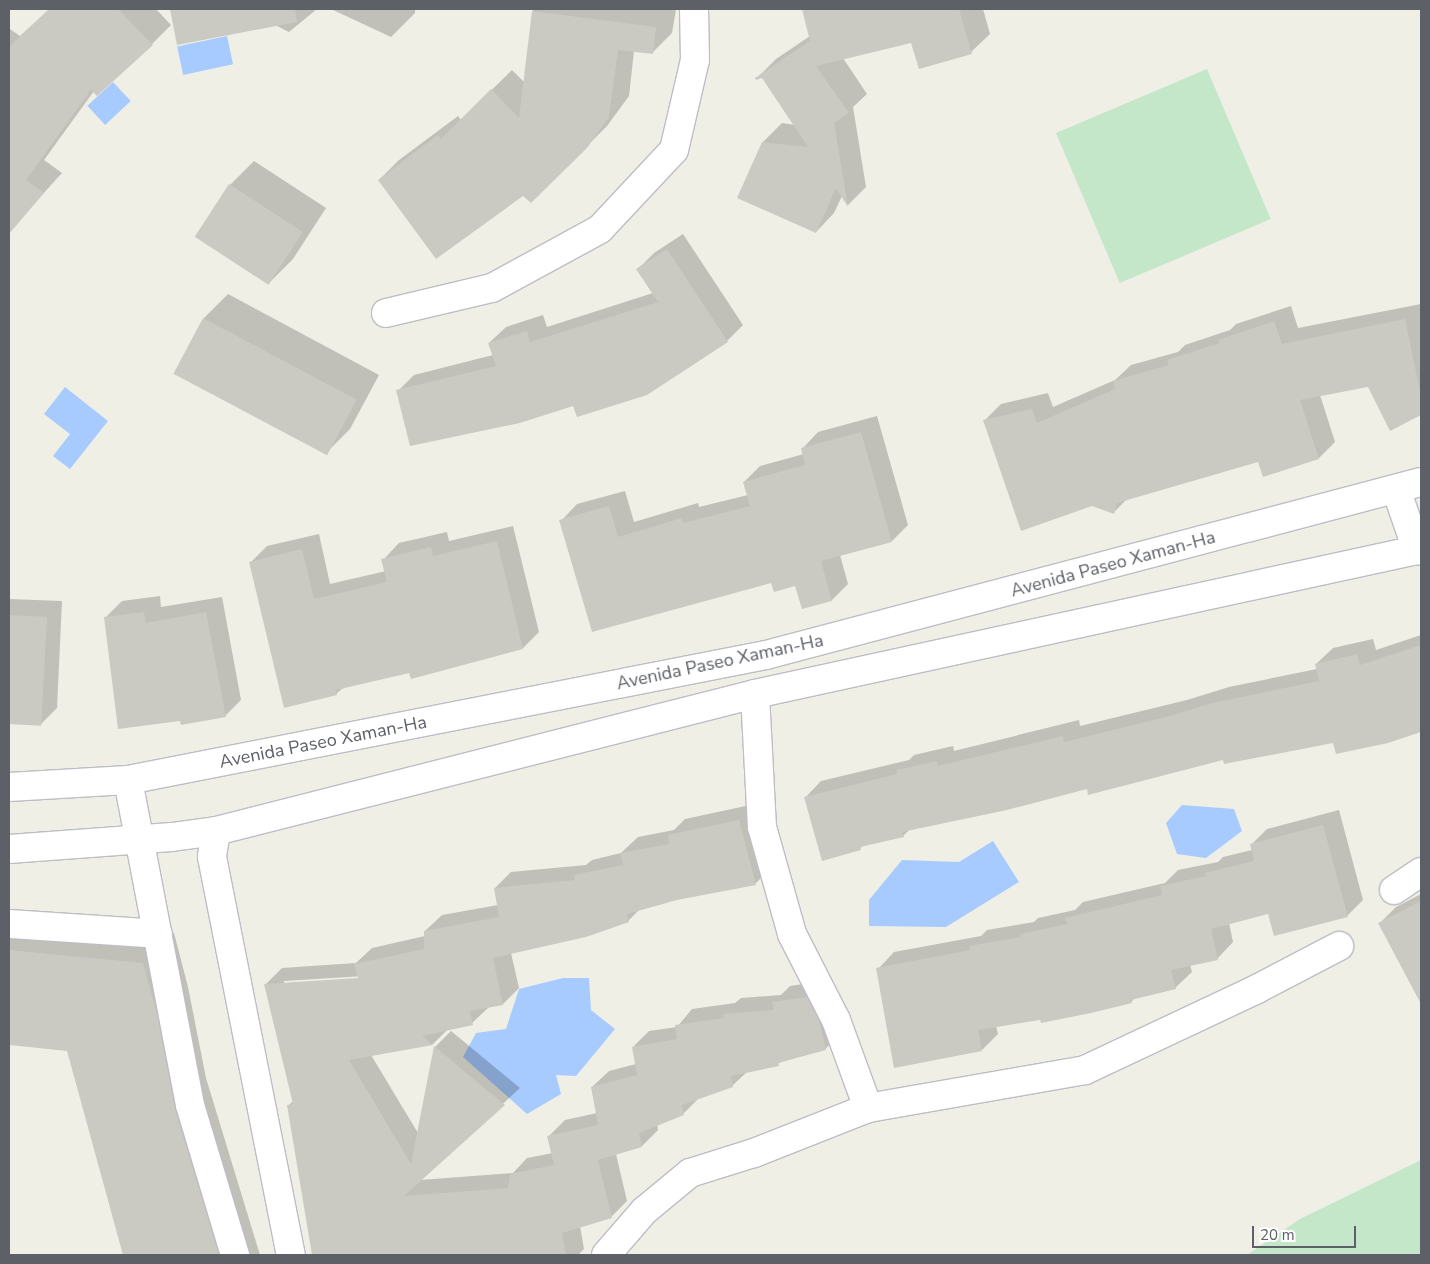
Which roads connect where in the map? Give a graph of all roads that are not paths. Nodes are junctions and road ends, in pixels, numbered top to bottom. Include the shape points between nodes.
1 (694, 9) edge
2 (386, 313) dead end
3 (1408, 486) edge
4 (1419, 549) edge
5 (755, 694) junction
6 (128, 780) junction
7 (9, 787) edge
8 (216, 830) junction
9 (140, 839) junction
10 (9, 849) edge
11 (1421, 872) edge
12 (1394, 890) dead end
13 (9, 924) edge
14 (158, 934) junction
15 (1339, 946) dead end
16 (868, 1108) junction
17 (235, 1255) edge
18 (291, 1255) edge
19 (606, 1255) edge

1 - 2 main road via 695,60 674,150 600,229 492,288
3 - 4 main road
3 - 6 main road, Avenida Paseo Xaman-Ha via 766,655
4 - 5 main road
5 - 8 main road
5 - 16 main road via 762,828 792,934 836,1020
6 - 7 main road, Avenida Paseo Xaman-Ha
6 - 9 main road
8 - 9 main road
8 - 18 main road via 212,858
9 - 10 main road
9 - 14 main road
11 - 12 main road
13 - 14 main road
14 - 17 main road via 190,1105
15 - 16 main road via 1085,1070
16 - 19 main road via 754,1153 690,1173 644,1211

